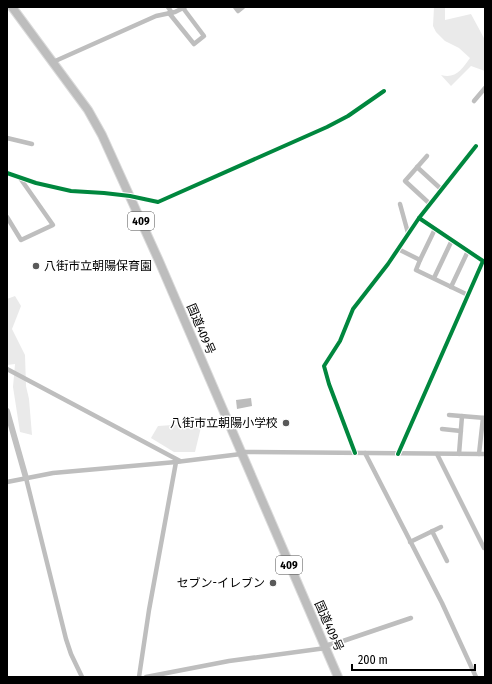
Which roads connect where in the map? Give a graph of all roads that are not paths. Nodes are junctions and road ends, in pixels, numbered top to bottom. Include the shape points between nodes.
1 (12, 7) edge
2 (168, 7) edge
3 (184, 7) edge
4 (235, 7) edge
5 (243, 7) edge
6 (170, 13) junction
7 (54, 62) junction
8 (485, 88) edge
9 (384, 91) dead end
10 (474, 102) dead end
11 (7, 138) edge
12 (32, 144) dead end
13 (476, 146) dead end
14 (427, 156) dead end
15 (417, 167) junction
16 (7, 173) edge
17 (20, 178) junction
18 (441, 189) junction
19 (130, 196) junction
20 (400, 204) dead end
21 (430, 204) junction
22 (7, 217) edge
23 (419, 218) junction
24 (435, 229) junction
25 (408, 233) junction
26 (452, 240) junction
27 (398, 249) junction
28 (468, 251) junction
29 (420, 260) junction
30 (434, 278) junction
31 (451, 287) junction
32 (468, 296) junction
33 (7, 369) edge
34 (7, 411) edge
35 (449, 414) dead end
36 (462, 416) junction
37 (484, 418) edge
38 (442, 429) dead end
39 (461, 431) junction
40 (241, 453) junction
41 (355, 453) junction
42 (365, 453) junction
43 (398, 454) junction
44 (437, 454) junction
45 (459, 454) junction
46 (479, 454) junction
47 (485, 454) edge
48 (178, 462) junction
49 (26, 478) junction
50 (7, 482) edge
51 (441, 527) dead end
52 (432, 531) junction
53 (410, 542) junction
54 (484, 548) dead end
55 (447, 561) dead end
56 (411, 618) dead end
57 (325, 647) junction
58 (82, 677) edge
59 (139, 677) edge
60 (146, 677) edge
61 (338, 677) edge
62 (476, 677) edge

1 - 7 highway, 国道409号 / 409
2 - 6 street
3 - 6 street
3 - 6 street via 204,36 194,44
4 - 5 street via 238,11
6 - 7 street via 156,16
7 - 19 highway, 国道409号 / 409 via 92,116
8 - 10 street
9 - 19 street via 327,127 158,202
11 - 12 street
13 - 18 street
14 - 15 street
15 - 18 street
15 - 21 street via 405,181
16 - 17 street
17 - 19 street via 71,191
17 - 22 street via 53,225 21,240
18 - 21 street
19 - 40 highway, 国道409号 / 409
20 - 25 street
21 - 23 street
23 - 24 street
23 - 25 street
24 - 26 street
24 - 29 street
25 - 27 street
26 - 28 street
26 - 30 street
27 - 29 street
27 - 41 street via 353,309 340,341 324,366
28 - 31 street
28 - 32 street via 483,260
29 - 30 street via 416,270
30 - 31 street
31 - 32 street
32 - 43 street
33 - 48 street
34 - 49 street
35 - 36 street
36 - 37 street
36 - 39 street
37 - 46 street
38 - 39 street
39 - 45 street
40 - 41 street
40 - 48 street
40 - 57 highway, 国道409号 / 409
41 - 42 street
42 - 43 street
42 - 53 street
43 - 44 street
44 - 45 street
44 - 54 street
45 - 46 street
46 - 47 street
48 - 49 street via 52,473
48 - 59 street via 149,610
49 - 50 street
49 - 58 street via 66,639
51 - 52 street
52 - 53 street
52 - 55 street
53 - 62 street
56 - 57 street
57 - 60 street via 229,661
57 - 61 highway, 国道409号 / 409

